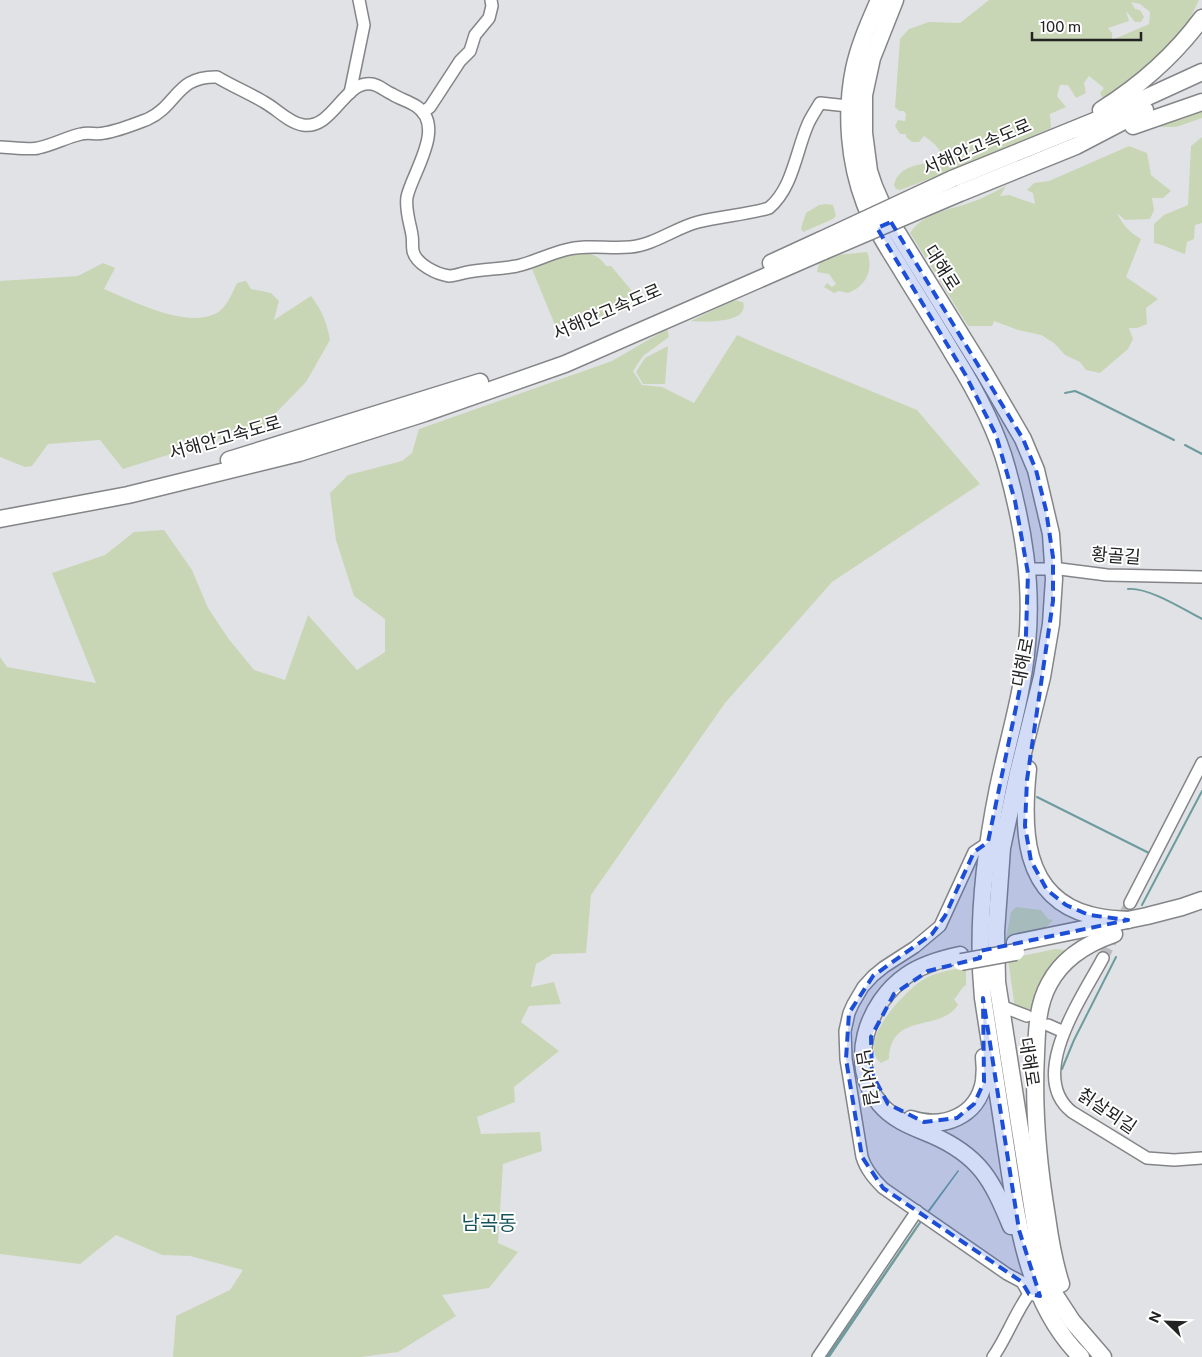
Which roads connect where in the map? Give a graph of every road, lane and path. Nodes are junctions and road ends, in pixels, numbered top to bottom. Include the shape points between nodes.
1 (359, 0) edge
2 (491, 0) edge
3 (878, 0) edge
4 (895, 0) edge
5 (1202, 18) edge
6 (1202, 72) edge
7 (1202, 83) edge
8 (350, 93) junction
9 (1202, 102) edge
10 (857, 107) junction
11 (424, 112) junction
12 (1068, 130) junction
13 (1076, 146) junction
14 (0, 147) edge
15 (956, 186) junction
16 (823, 246) junction
17 (0, 508) edge
18 (1019, 517) junction
19 (0, 519) edge
20 (1048, 521) junction
21 (1028, 569) junction
22 (1053, 569) junction
23 (1202, 577) edge
24 (1051, 624) junction
25 (1028, 626) junction
26 (1036, 700) junction
27 (1202, 763) edge
28 (995, 847) junction
29 (1202, 900) edge
30 (1130, 903) tunnel mouth
31 (1202, 912) edge
32 (1128, 920) junction
33 (1114, 934) junction
34 (1015, 948) junction
35 (961, 958) junction
36 (1103, 958) tunnel mouth
37 (983, 998) junction
38 (1000, 1006) junction
39 (1027, 1016) dead end
40 (1048, 1025) dead end
41 (1064, 1032) junction
42 (1202, 1158) edge
43 (921, 1215) junction
44 (1029, 1268) junction
45 (1035, 1295) junction
46 (1086, 1339) junction
47 (818, 1357) edge
48 (993, 1357) edge
49 (1081, 1357) edge
50 (1103, 1357) edge

1 - 8 street via 364,25
2 - 11 street via 489,18 475,35 470,52
3 - 10 highway, 대해로 via 855,68
4 - 10 highway, 대해로
5 - 12 highway via 1181,45 1144,80
6 - 12 highway, 서해안고속도로 via 1124,109
7 - 13 highway, 서해안고속도로
8 - 11 street via 370,83
8 - 14 street via 315,125 304,126 217,77 210,77 190,82 158,114 147,119 104,133 81,134 36,149
9 - 13 highway
10 - 11 street via 820,103 809,123 785,188 770,208 697,222 630,247 583,246 516,266 450,276 430,269 418,260 406,207 428,138
10 - 18 highway, 대해로 via 850,132 856,172 866,206 882,239 982,404 1006,465
10 - 20 highway, 대해로 via 869,172 880,202 1023,439 1036,470
12 - 15 highway, 서해안고속도로
13 - 15 highway, 서해안고속도로
15 - 16 highway, 서해안고속도로, bridge
16 - 17 highway, 서해안고속도로 via 504,375 190,471
16 - 19 highway, 서해안고속도로 via 565,364 425,413 280,458 128,495
18 - 20 highway via 1034,530 1044,528
18 - 21 highway, 대해로
20 - 22 highway, 대해로
21 - 22 street, 황골길
21 - 25 highway, 대해로
22 - 23 street, 황골길 via 1107,575
22 - 24 highway, 대해로
24 - 25 highway via 1040,618
24 - 26 highway, 대해로
25 - 28 highway, 대해로 via 1021,692 998,787
26 - 28 highway, 대해로
26 - 32 highway via 1025,813 1028,851 1035,871 1047,890 1073,909 1100,918
27 - 30 street
28 - 37 highway, 대해로 via 981,911
28 - 38 highway, 대해로
28 - 43 street, 남서1길 via 983,846 974,852 940,926 868,982 853,1004 846,1022 846,1059 864,1164 883,1188
29 - 32 highway via 1182,908
31 - 33 highway
32 - 34 highway
33 - 34 highway
33 - 46 highway via 1076,954 1054,975 1040,1007 1037,1037 1036,1133 1047,1222 1065,1296
34 - 35 highway, bridge
35 - 37 highway via 909,981 888,1002 878,1019 871,1037 870,1066 878,1091 888,1104 908,1118 940,1123 957,1118 974,1104 985,1072
35 - 44 highway via 935,961 916,969 898,981 886,995 867,1029 863,1048 864,1073 873,1096 889,1114 959,1149 987,1176 1003,1203
36 - 41 street, 칡살뫼길
37 - 44 highway, 대해로 via 1014,1198
38 - 39 street
38 - 46 highway, 대해로 via 1039,1250 1055,1294
40 - 41 street
41 - 42 street, 칡살뫼길 via 1053,1067 1066,1108 1147,1158
43 - 45 street, 남서1길 via 1022,1282
43 - 47 street
44 - 45 highway, 대해로
45 - 48 street via 1022,1303
45 - 49 highway, 대해로
46 - 50 highway, 대해로

